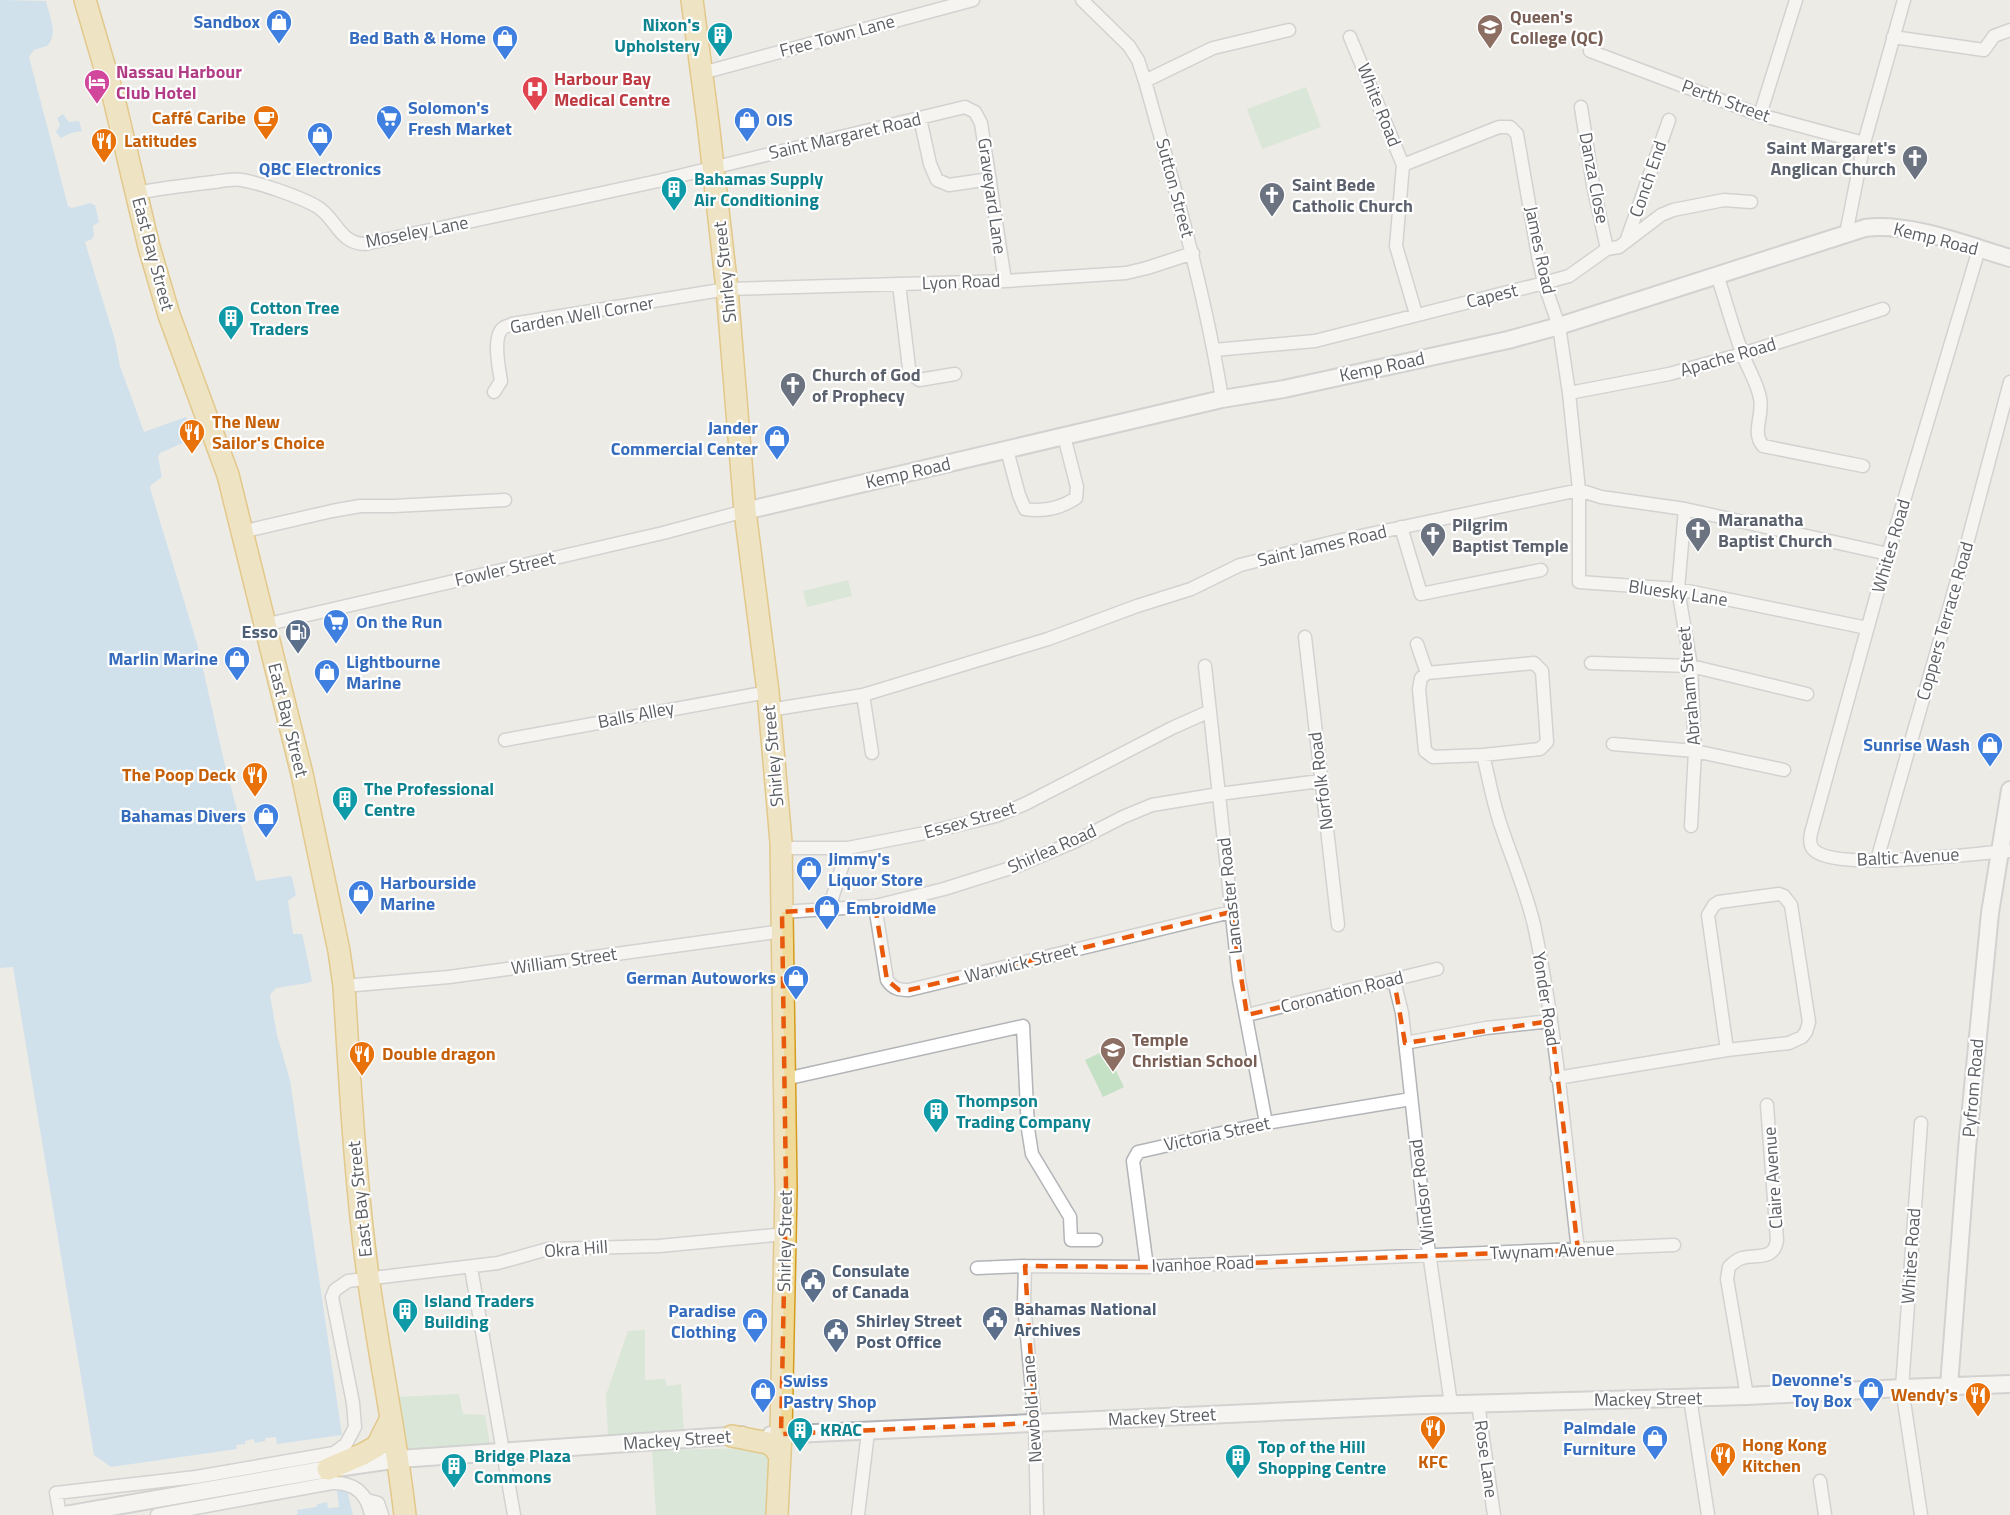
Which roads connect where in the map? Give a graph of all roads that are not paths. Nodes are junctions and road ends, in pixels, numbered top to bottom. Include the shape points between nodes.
1 (85, 0) edge
2 (692, 0) edge
3 (973, 0) edge
4 (1082, 0) edge
5 (1796, 0) edge
6 (1904, 0) edge
7 (1289, 30) dead end
8 (2010, 30) edge
9 (1350, 37) dead end
10 (1893, 37) junction
11 (1590, 51) dead end
12 (702, 73) junction
13 (1145, 81) junction
14 (1581, 107) dead end
15 (975, 112) joint
16 (1760, 115) junction
17 (921, 118) junction
18 (1668, 120) dead end
19 (1864, 143) junction
20 (1403, 165) junction
21 (713, 167) junction
22 (990, 179) junction
23 (136, 193) junction
24 (1751, 202) dead end
25 (1846, 234) junction
26 (1627, 239) junction
27 (1608, 249) junction
28 (1979, 249) junction
29 (1192, 253) junction
30 (2010, 258) edge
31 (1717, 275) junction
32 (1005, 281) junction
33 (1544, 283) junction
34 (899, 284) junction
35 (727, 289) junction
36 (1883, 309) dead end
37 (1416, 314) junction
38 (1559, 326) junction
39 (1214, 350) junction
40 (1742, 354) junction
41 (955, 374) dead end
42 (2010, 382) edge
43 (494, 392) dead end
44 (1569, 393) junction
45 (1222, 399) junction
46 (1064, 436) junction
47 (1007, 450) junction
48 (1863, 466) dead end
49 (1579, 490) junction
50 (505, 500) dead end
51 (1685, 510) junction
52 (745, 511) junction
53 (1401, 527) junction
54 (241, 532) junction
55 (1888, 554) junction
56 (1540, 570) dead end
57 (1678, 589) junction
58 (264, 625) junction
59 (1867, 628) junction
60 (1305, 637) dead end
61 (1417, 644) dead end
62 (1591, 663) dead end
63 (1205, 666) dead end
64 (1690, 666) junction
65 (1427, 673) junction
66 (1807, 694) dead end
67 (863, 695) junction
68 (768, 701) junction
69 (1210, 711) junction
70 (505, 740) dead end
71 (1613, 744) dead end
72 (1695, 751) junction
73 (872, 753) dead end
74 (1484, 756) junction
75 (1784, 770) dead end
76 (1320, 781) junction
77 (2010, 790) edge
78 (1219, 794) junction
79 (1691, 826) dead end
80 (1810, 844) joint
81 (781, 848) junction
82 (848, 848) junction
83 (2004, 851) edge
84 (1877, 860) junction
85 (875, 906) junction
86 (829, 908) junction
87 (1231, 912) junction
88 (783, 921) junction
89 (1338, 925) dead end
90 (1437, 969) dead end
91 (1394, 980) junction
92 (344, 986) junction
93 (1246, 1015) junction
94 (1551, 1020) junction
95 (1406, 1043) junction
96 (1726, 1050) junction
97 (1557, 1078) junction
98 (785, 1079) junction
99 (1412, 1099) junction
100 (1767, 1104) dead end
101 (1266, 1123) junction
102 (1921, 1124) dead end
103 (785, 1233) junction
104 (1096, 1240) dead end
105 (1674, 1245) dead end
106 (1578, 1250) junction
107 (1430, 1255) junction
108 (1025, 1266) junction
109 (1147, 1267) junction
110 (471, 1268) junction
111 (976, 1268) dead end
112 (368, 1278) junction
113 (2010, 1384) edge
114 (1949, 1386) junction
115 (1902, 1388) junction
116 (1747, 1396) junction
117 (1690, 1398) junction
118 (1478, 1403) junction
119 (1451, 1404) junction
120 (391, 1418) junction
121 (1035, 1423) junction
122 (868, 1432) junction
123 (781, 1434) junction
124 (732, 1436) junction
125 (503, 1451) junction
126 (780, 1456) junction
127 (399, 1459) junction
128 (322, 1470) junction
129 (1820, 1480) dead end
130 (367, 1500) junction
131 (60, 1515) edge
132 (65, 1515) edge
133 (157, 1515) edge
134 (371, 1515) edge
135 (382, 1515) edge
136 (405, 1515) edge
137 (514, 1515) edge
138 (777, 1515) edge
139 (858, 1515) edge
140 (1037, 1515) edge
141 (1494, 1515) edge
142 (1708, 1515) edge
143 (1825, 1515) edge
144 (1921, 1515) edge

1 - 23 highway, East Bay Street
2 - 12 highway, Shirley Street
3 - 12 street, Free Town Lane
4 - 13 street, Sutton Street via 1129,46
5 - 16 street
6 - 10 street
7 - 13 street via 1213,48
8 - 10 street via 1994,36 1984,50
9 - 20 street, White Road
10 - 19 street
11 - 16 street, Perth Street
12 - 21 highway, Shirley Street
13 - 29 street, Sutton Street
14 - 27 street, Danza Close
15 - 17 street, Saint Margaret Road via 960,107
15 - 22 street, Graveyard Lane via 981,123
16 - 19 street, Perth Street
17 - 21 street, Saint Margaret Road
17 - 22 street via 937,180 949,185
18 - 26 street, Conch End
19 - 25 street
20 - 33 street, James Road via 1499,127 1513,128 1520,144
20 - 37 street, White Road via 1396,246
21 - 23 street, Moseley Lane via 365,244 347,240 317,207 240,179
21 - 35 highway, Shirley Street
22 - 32 street, Graveyard Lane
23 - 54 highway, East Bay Street via 169,315 228,475
24 - 26 street, Capest via 1724,200 1673,210
25 - 28 main road, Kemp Road via 1894,226
25 - 31 main road, Kemp Road
26 - 27 street, Capest via 1619,247
27 - 33 street, Capest via 1569,276
28 - 30 main road, Kemp Road
28 - 55 street, Whites Road
29 - 32 street, Lyon Road via 1126,273
29 - 39 street, Sutton Street
31 - 38 main road, Kemp Road
31 - 40 street
32 - 34 street, Lyon Road
33 - 37 street, Capest
33 - 38 street, James Road
34 - 35 street, Lyon Road
34 - 41 street via 913,375 919,381
35 - 43 street, Garden Well Corner via 512,324 497,336 501,381
35 - 52 highway, Shirley Street
36 - 40 street, Apache Road
37 - 39 street, Capest via 1315,341
38 - 44 street, James Road
38 - 45 main road, Kemp Road
39 - 45 street, Sutton Street
40 - 44 street, Apache Road via 1669,374
40 - 48 street via 1761,400 1756,430 1763,446
42 - 84 street, Coppers Terrace Road
44 - 49 street, James Road
45 - 46 main road, Kemp Road
46 - 47 main road, Kemp Road
46 - 47 street via 1077,487 1076,498 1040,511 1025,510
47 - 52 main road, Kemp Road
49 - 51 street, Saint James Road
49 - 53 street, Saint James Road
49 - 57 street, Bluesky Lane via 1579,582
50 - 54 street via 360,506
51 - 55 street, Saint James Road
51 - 57 street, Abraham Street
52 - 58 street, Fowler Street
52 - 68 highway, Shirley Street
53 - 56 street via 1421,594
53 - 67 street, Saint James Road via 1240,565 1191,589 1048,639
54 - 58 highway, East Bay Street
55 - 59 street, Whites Road
57 - 59 street, Bluesky Lane
57 - 64 street, Abraham Street
58 - 92 highway, East Bay Street via 302,774
59 - 80 street, Whites Road
60 - 76 street, Norfolk Road
61 - 65 street
62 - 64 street
63 - 69 street, Lancaster Road
64 - 66 street
64 - 72 street, Abraham Street
65 - 74 street via 1421,678 1419,689 1425,751 1433,757
65 - 74 street via 1534,663 1542,671 1547,742 1540,748
67 - 68 street, Saint James Road
67 - 73 street
68 - 70 street, Balls Alley
68 - 81 highway, Shirley Street
69 - 78 street, Lancaster Road
69 - 82 street, Essex Street via 996,816
71 - 72 street
72 - 75 street
72 - 79 street, Abraham Street
74 - 94 street, Yonder Road via 1501,826 1534,923
76 - 78 street, Shirlea Road
76 - 89 street, Norfolk Road
77 - 83 main road, Pyfrom Road
78 - 85 street, Shirlea Road via 1152,805 1017,867
78 - 87 street, Lancaster Road
80 - 84 street, Baltic Avenue via 1823,855
81 - 82 street, Essex Street
81 - 88 highway, Shirley Street
82 - 86 street
83 - 84 street, Baltic Avenue
83 - 114 main road, Pyfrom Road via 1990,913
85 - 86 street, Shirlea Road
85 - 87 street, Warwick Street via 887,980 899,990
86 - 88 street, Shirlea Road
87 - 93 street, Lancaster Road
88 - 92 street, William Street via 449,977
88 - 98 highway, Shirley Street
90 - 91 street, Coronation Road
91 - 93 street, Coronation Road
91 - 95 street, Windsor Road
92 - 112 highway, East Bay Street via 354,1146
93 - 101 street, Lancaster Road
94 - 95 street
94 - 97 street, Yonder Road
95 - 99 street, Windsor Road
96 - 96 street via 1708,922 1710,910 1719,902 1779,894 1791,905 1809,1022 1806,1032 1790,1043
96 - 97 street
97 - 106 street, Yonder Road
98 - 103 highway, Shirley Street
98 - 104 street via 1023,1026 1032,1154 1070,1217 1071,1240
99 - 101 street, Victoria Street
99 - 107 street, Windsor Road
100 - 116 street, Claire Avenue via 1776,1249 1771,1254 1739,1258 1729,1267 1727,1279
101 - 109 street, Victoria Street via 1138,1152 1133,1161
102 - 115 street, Whites Road
103 - 110 street, Okra Hill via 659,1246 548,1249
103 - 123 highway, Shirley Street
105 - 106 street, Twynam Avenue
106 - 107 street, Twynam Avenue
107 - 109 street, Ivanhoe Road
107 - 119 street, Windsor Road
108 - 109 street, Ivanhoe Road
108 - 111 street, Ivanhoe Road
108 - 121 street, Newbold Lane via 1025,1314
110 - 112 street, Okra Hill
110 - 125 street
112 - 120 highway, East Bay Street
112 - 131 street, Okra Hill via 348,1281 335,1290 332,1298 355,1427 340,1449 196,1477 56,1493
113 - 114 main road, Mackey Street
114 - 115 main road, Mackey Street
115 - 116 main road, Mackey Street
115 - 144 street, Whites Road
116 - 117 main road, Mackey Street
117 - 118 main road, Mackey Street
117 - 142 street
118 - 119 main road, Mackey Street
118 - 141 street, Rose Lane
119 - 121 main road, Mackey Street
120 - 127 highway, East Bay Street
120 - 128 highway via 377,1446
121 - 122 main road, Mackey Street
121 - 140 street, Newbold Lane
122 - 123 main road, Mackey Street
122 - 139 street
123 - 124 main road, Mackey Street
123 - 126 highway, Shirley Street
124 - 125 main road, Mackey Street
124 - 126 highway via 768,1443
125 - 127 main road, Mackey Street
125 - 137 street
126 - 138 highway, Shirley Street
127 - 128 main road, Mackey Street
127 - 136 highway, East Bay Street
128 - 132 main road, Mackey Street
129 - 143 street
130 - 133 street via 346,1482
130 - 134 street
130 - 135 street via 378,1503

